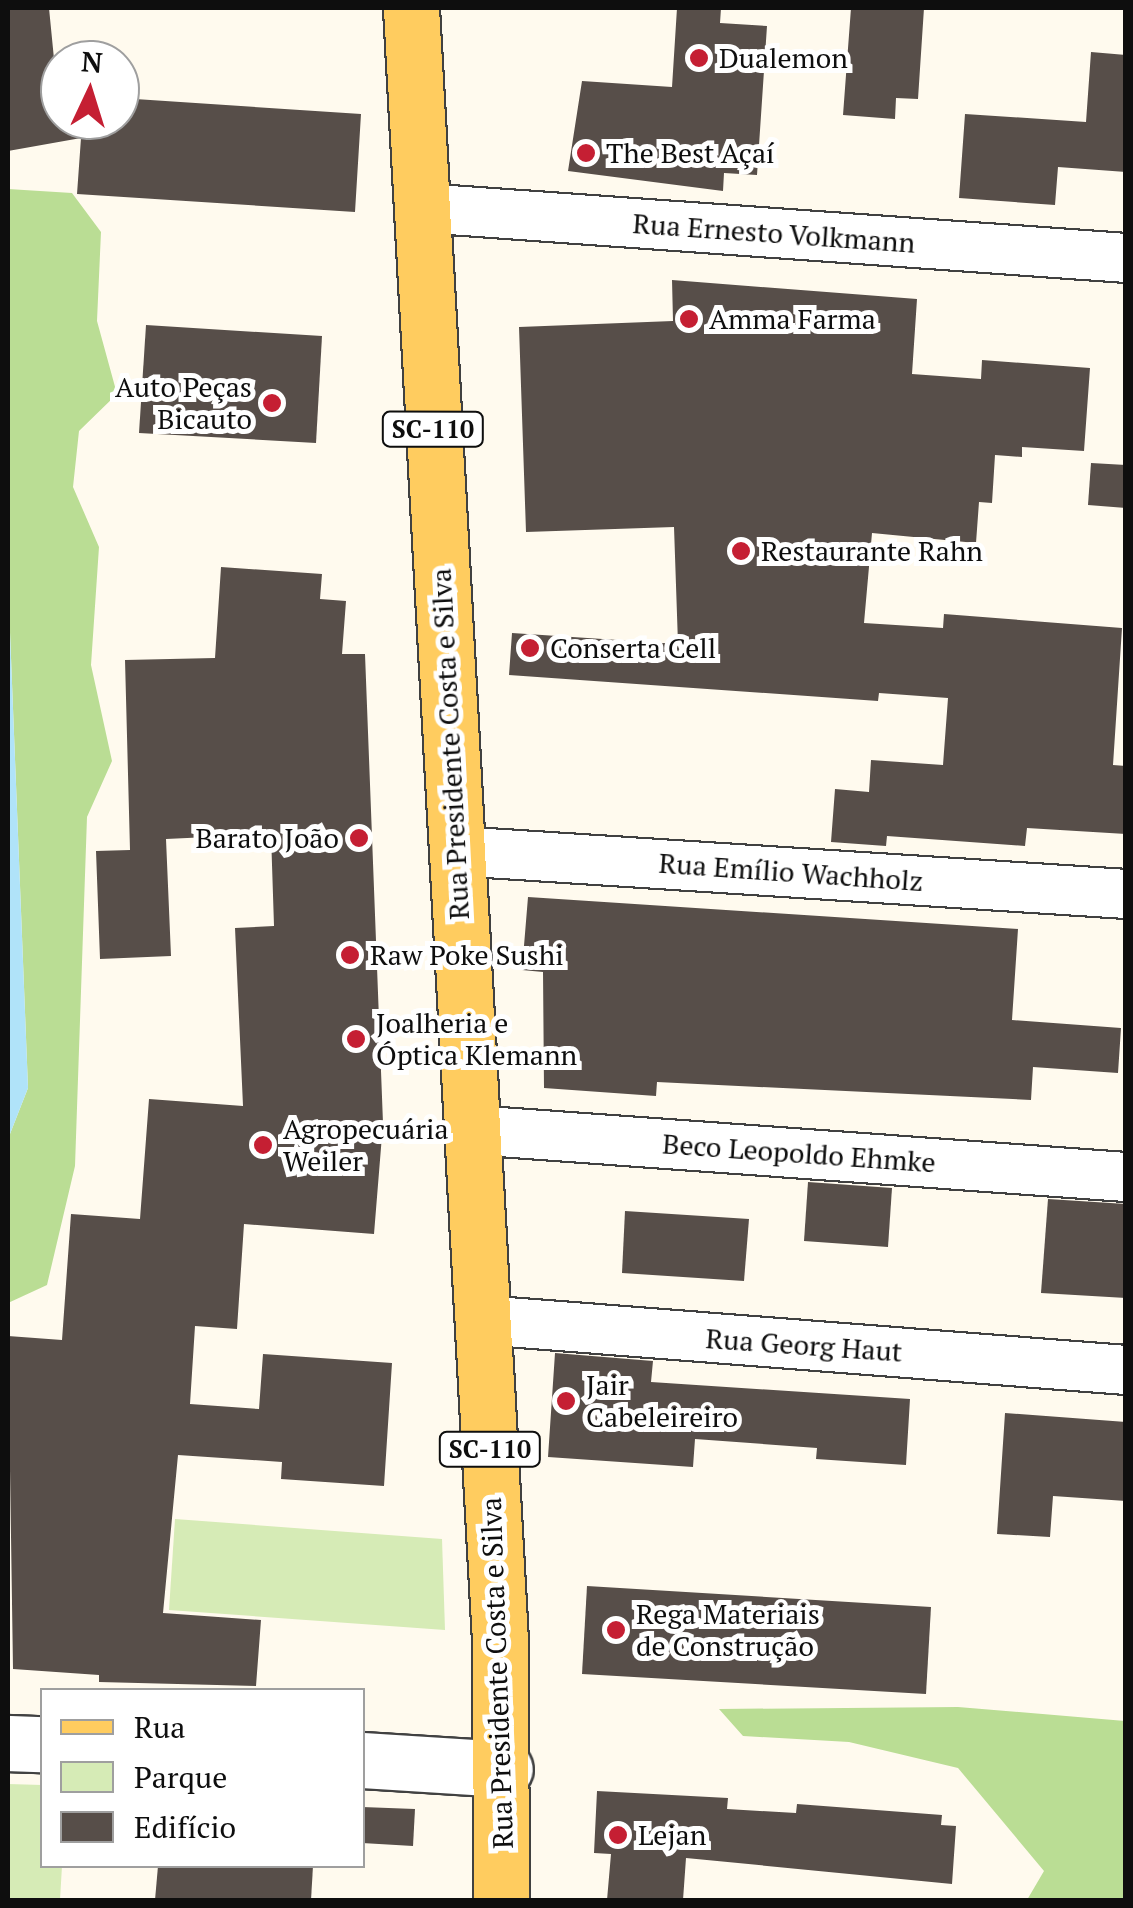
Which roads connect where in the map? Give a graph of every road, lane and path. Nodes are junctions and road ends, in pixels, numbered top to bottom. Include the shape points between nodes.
1 (410, 8) edge
2 (422, 208) junction
3 (1126, 258) edge
4 (456, 851) junction
5 (1126, 894) edge
6 (472, 1130) junction
7 (1126, 1177) edge
8 (482, 1320) junction
9 (1126, 1370) edge
10 (8, 1743) edge
11 (40, 1744) edge
12 (365, 1760) edge
13 (505, 1769) junction
14 (502, 1900) edge

1 - 2 main road, Rua Presidente Costa e Silva / SC-110
2 - 3 street, Rua Ernesto Volkmann
2 - 4 main road, Rua Presidente Costa e Silva / SC-110
4 - 5 street, Rua Emílio Wachholz
4 - 6 main road, Rua Presidente Costa e Silva / SC-110
6 - 7 street, Beco Leopoldo Ehmke
6 - 8 main road, Rua Presidente Costa e Silva / SC-110
8 - 9 street, Rua Georg Haut
8 - 13 main road, Rua Presidente Costa e Silva / SC-110
10 - 11 street
12 - 13 street
13 - 14 main road, Rua Presidente Costa e Silva / SC-110

